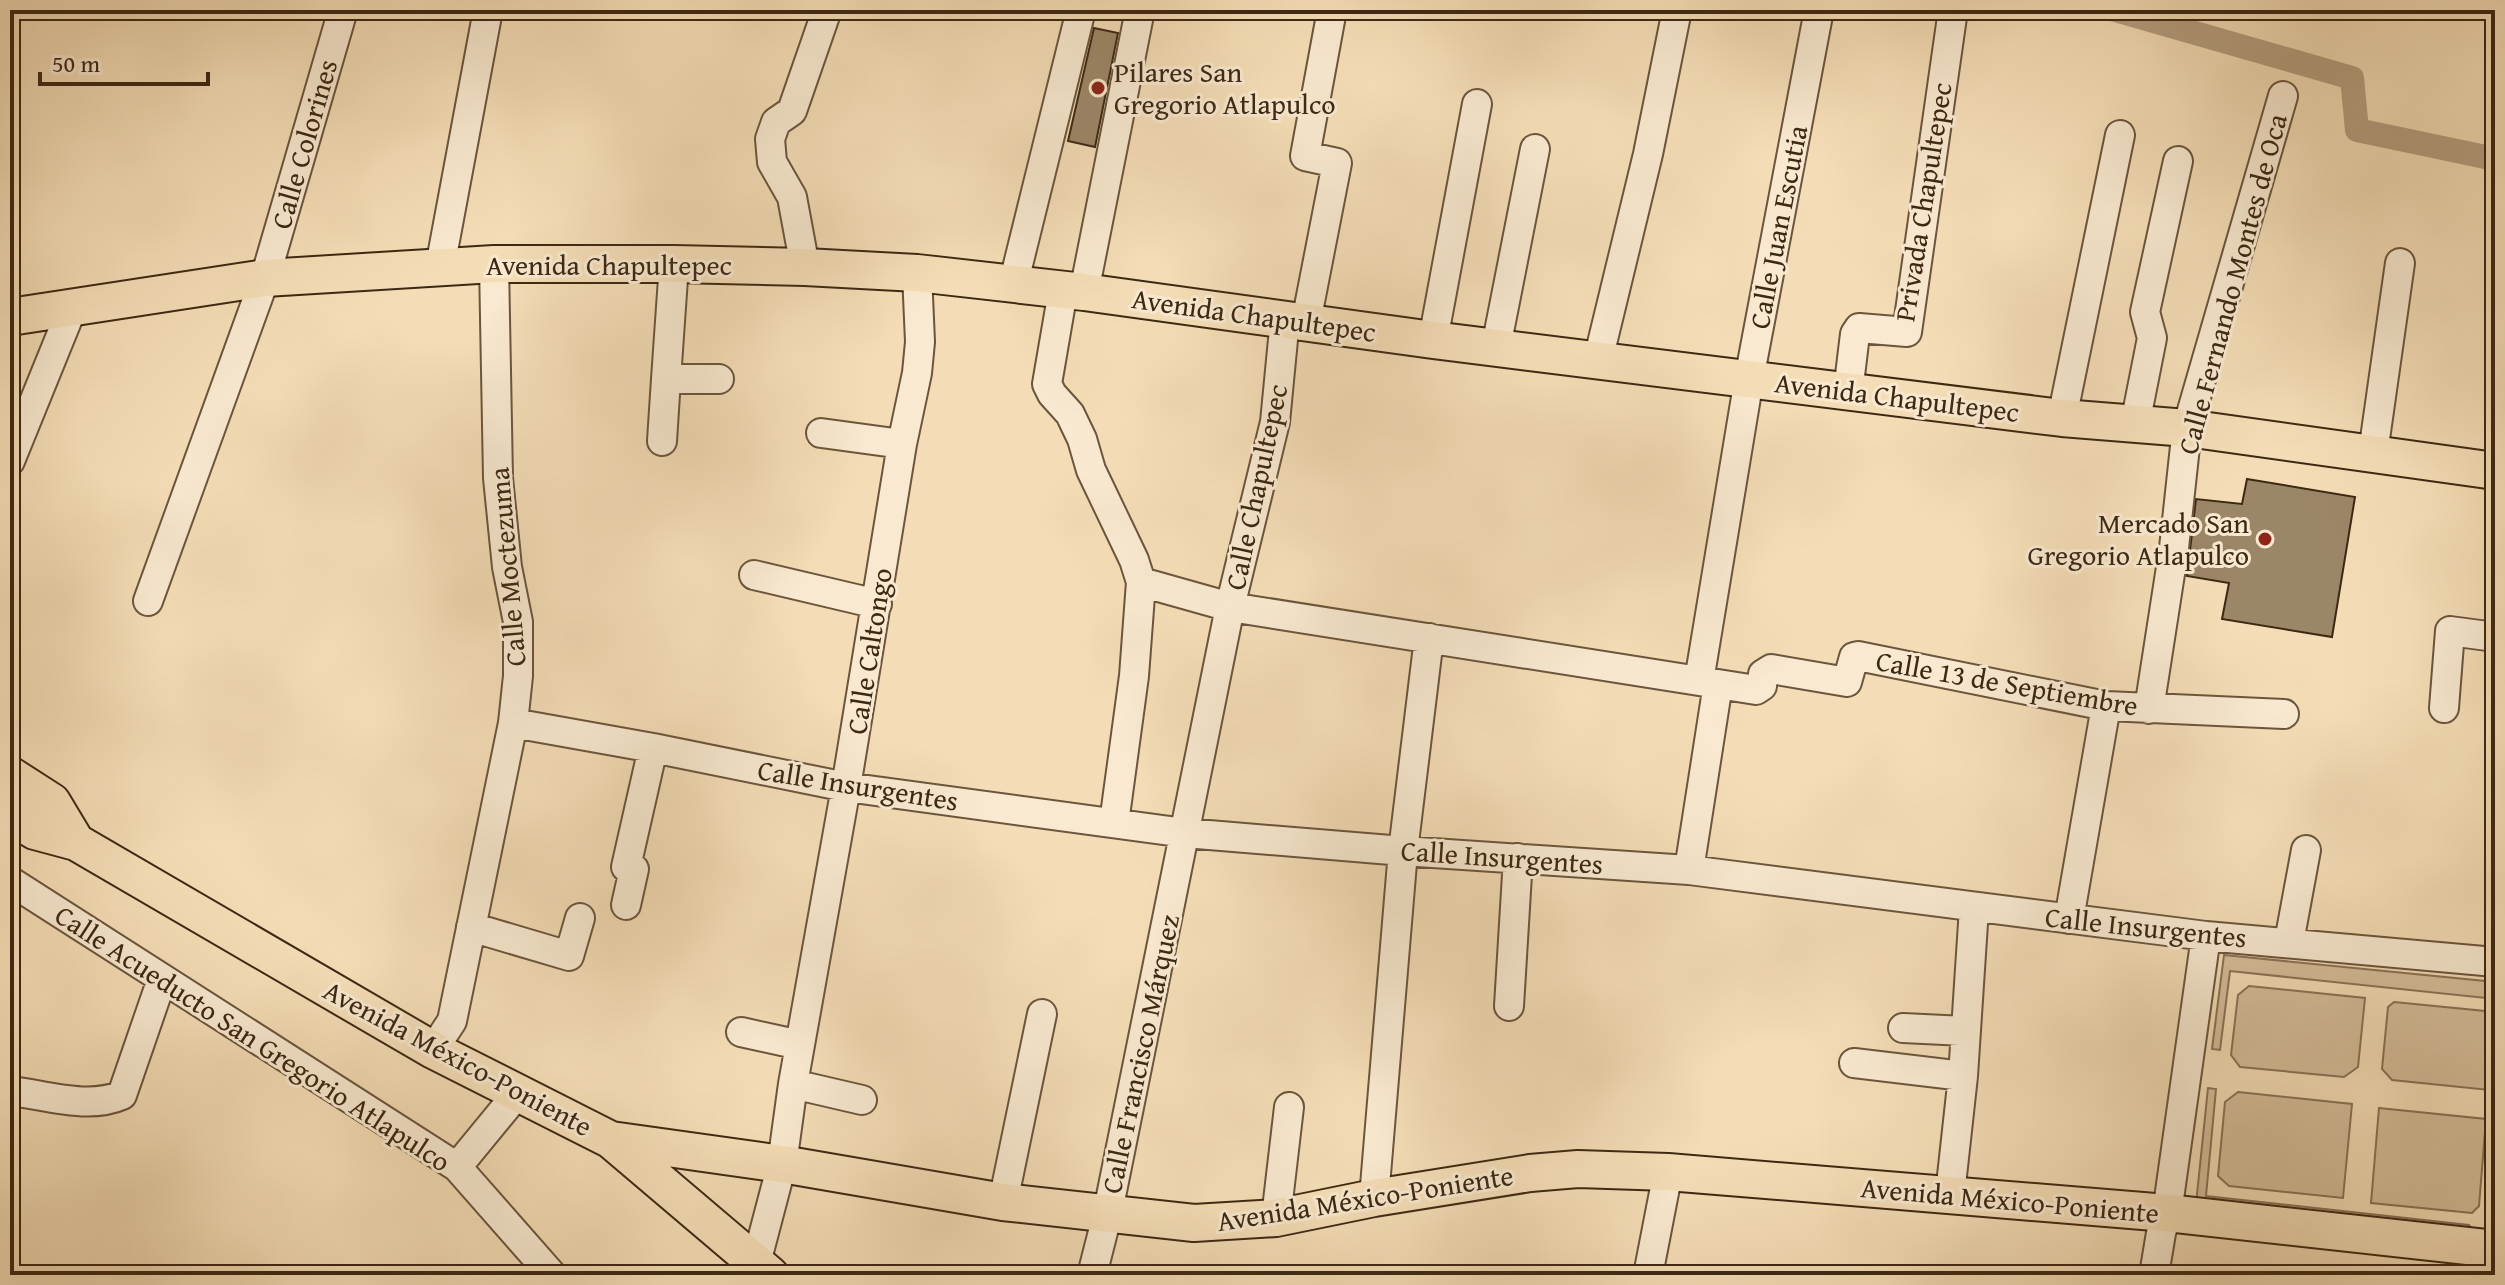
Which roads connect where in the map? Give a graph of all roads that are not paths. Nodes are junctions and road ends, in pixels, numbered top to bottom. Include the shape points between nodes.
1 (343, 10) edge
2 (488, 10) edge
3 (827, 10) edge
4 (1081, 10) edge
5 (1332, 10) edge
6 (1677, 10) edge
7 (1819, 10) edge
8 (1953, 10) edge
9 (1139, 12) edge
10 (2283, 96) dead end
11 (1477, 104) dead end
12 (2120, 135) dead end
13 (1535, 149) dead end
14 (2178, 161) dead end
15 (2400, 263) dead end
16 (494, 264) junction
17 (674, 264) junction
18 (440, 267) junction
19 (805, 267) junction
20 (917, 273) junction
21 (265, 278) junction
22 (1013, 285) junction
23 (1073, 291) junction
24 (73, 306) junction
25 (10, 317) edge
26 (1295, 320) junction
27 (1433, 340) junction
28 (1496, 347) junction
29 (1598, 360) junction
30 (666, 379) junction
31 (719, 379) dead end
32 (1749, 379) junction
33 (1848, 392) junction
34 (2062, 418) junction
35 (2135, 424) junction
36 (2187, 428) junction
37 (821, 433) dead end
38 (662, 441) dead end
39 (902, 444) junction
40 (2373, 453) junction
41 (10, 461) edge
42 (2495, 471) edge
43 (754, 575) dead end
44 (1141, 582) junction
45 (148, 601) dead end
46 (877, 604) junction
47 (1230, 607) junction
48 (2495, 637) edge
49 (1429, 638) junction
50 (1708, 683) junction
51 (2106, 706) junction
52 (2444, 708) dead end
53 (2149, 709) junction
54 (2284, 714) dead end
55 (513, 723) junction
56 (653, 748) junction
57 (10, 775) edge
58 (846, 787) junction
59 (10, 816) edge
60 (1114, 823) junction
61 (1185, 833) junction
62 (76, 842) junction
63 (2306, 850) dead end
64 (1403, 851) junction
65 (1518, 858) junction
66 (1689, 870) junction
67 (10, 881) edge
68 (626, 905) dead end
69 (1974, 908) junction
70 (580, 918) dead end
71 (2069, 919) junction
72 (471, 927) junction
73 (2206, 936) junction
74 (2289, 942) junction
75 (2495, 962) edge
76 (162, 979) junction
77 (1509, 1006) dead end
78 (1042, 1014) dead end
79 (1903, 1028) dead end
80 (1965, 1031) junction
81 (741, 1032) dead end
82 (800, 1045) junction
83 (433, 1050) junction
84 (1854, 1063) dead end
85 (1963, 1076) junction
86 (793, 1084) junction
87 (10, 1091) edge
88 (517, 1094) junction
89 (862, 1100) dead end
90 (1289, 1107) dead end
91 (611, 1140) junction
92 (782, 1164) junction
93 (457, 1167) junction
94 (1668, 1172) junction
95 (1950, 1194) junction
96 (1374, 1198) junction
97 (1003, 1202) junction
98 (2167, 1213) junction
99 (1107, 1216) junction
100 (1276, 1218) junction
101 (2495, 1249) edge
102 (763, 1269) edge
103 (552, 1275) edge
104 (1092, 1275) edge
105 (1648, 1275) edge
106 (2154, 1275) edge

1 - 21 street, Calle Colorines
2 - 18 street
3 - 19 street via 792,111 776,122 770,139 772,162 792,197
4 - 22 street
5 - 26 street via 1305,156 1337,163
6 - 29 street
7 - 32 street, Calle Juan Escutia
8 - 33 street, Privada Chapultepec via 1907,332 1859,328
9 - 23 street
10 - 36 street, Calle Fernando Montes de Oca
11 - 27 street
12 - 34 street
13 - 28 street
14 - 35 street via 2145,312 2152,338
15 - 40 street
16 - 17 main road, Avenida Chapultepec
16 - 18 main road, Avenida Chapultepec
16 - 55 street, Calle Moctezuma via 498,478 518,622
17 - 19 main road, Avenida Chapultepec
17 - 30 street
18 - 21 main road, Avenida Chapultepec
19 - 20 main road, Avenida Chapultepec
20 - 22 main road, Avenida Chapultepec
20 - 39 street, Calle Caltongo via 920,342
21 - 24 main road, Avenida Chapultepec
21 - 45 street, Calle Colorines
22 - 23 main road, Avenida Chapultepec
23 - 26 main road, Avenida Chapultepec
23 - 44 street via 1047,384 1082,439
24 - 25 main road, Avenida Chapultepec
24 - 41 street
26 - 27 main road, Avenida Chapultepec
26 - 47 street, Calle Chapultepec
27 - 28 main road, Avenida Chapultepec
28 - 29 main road, Avenida Chapultepec
29 - 32 main road, Avenida Chapultepec
30 - 31 street
30 - 38 street
32 - 33 main road, Avenida Chapultepec
32 - 50 street, Calle Juan Escutia
33 - 34 main road, Avenida Chapultepec
34 - 35 main road, Avenida Chapultepec
35 - 36 main road, Avenida Chapultepec
36 - 40 main road, Avenida Chapultepec
36 - 53 street, Calle Fernando Montes de Oca
37 - 39 street
39 - 46 street, Calle Caltongo
40 - 42 main road, Avenida Chapultepec
43 - 46 street
44 - 47 street, Calle 13 de Septiembre
44 - 60 street
46 - 58 street, Calle Caltongo
47 - 49 street, Calle 13 de Septiembre
47 - 61 street
48 - 52 street via 2450,631
49 - 50 street, Calle 13 de Septiembre
49 - 64 street
50 - 51 street, Calle 13 de Septiembre via 1760,689 1763,674 1771,669 1847,682 1851,662 1858,656
50 - 66 street
51 - 53 street, Calle 13 de Septiembre
51 - 71 street
53 - 54 street, Calle 13 de Septiembre
55 - 56 street, Calle Insurgentes
55 - 72 street, Calle Moctezuma
56 - 58 street, Calle Insurgentes
56 - 68 street via 626,867 634,869
57 - 62 main road, Avenida México-Poniente via 52,802
58 - 60 street, Calle Insurgentes
58 - 82 street, Calle Caltongo
59 - 62 main road, Avenida México-Poniente via 35,831
60 - 61 street, Calle Insurgentes
61 - 64 street, Calle Insurgentes
61 - 99 street, Calle Francisco Márquez
62 - 83 main road, Avenida México-Poniente
63 - 74 street
64 - 65 street, Calle Insurgentes
64 - 96 street
65 - 66 street, Calle Insurgentes
65 - 77 street
66 - 69 street, Calle Insurgentes
67 - 76 street, Calle Acueducto San Gregorio Atlapulco
69 - 71 street, Calle Insurgentes
69 - 80 street
70 - 72 street via 569,956
71 - 73 street, Calle Insurgentes
72 - 83 street, Calle Moctezuma via 452,1021
73 - 74 street, Calle Insurgentes
73 - 98 street
74 - 75 street, Calle Insurgentes
76 - 87 street via 122,1095 86,1101
76 - 93 street, Calle Acueducto San Gregorio Atlapulco
78 - 97 street
79 - 80 street
80 - 85 street
81 - 82 street
82 - 86 street, Calle Caltongo
83 - 88 main road, Avenida México-Poniente
84 - 85 street
85 - 95 street
86 - 89 street
86 - 92 street, Calle Caltongo
88 - 91 main road, Avenida México-Poniente
88 - 93 street
90 - 100 street
91 - 92 main road, Avenida México-Poniente
91 - 102 main road
92 - 97 main road, Avenida México-Poniente
92 - 102 street, Calle Caltongo
93 - 103 street, Calle Acueducto San Gregorio Atlapulco
94 - 95 main road, Avenida México-Poniente
94 - 96 main road, Avenida México-Poniente via 1562,1171
94 - 105 street
95 - 98 main road, Avenida México-Poniente
96 - 100 main road, Avenida México-Poniente
97 - 99 main road, Avenida México-Poniente
98 - 101 main road, Avenida México-Poniente
98 - 106 street
99 - 100 main road, Avenida México-Poniente via 1194,1223
99 - 104 street, Calle Francisco Márquez

